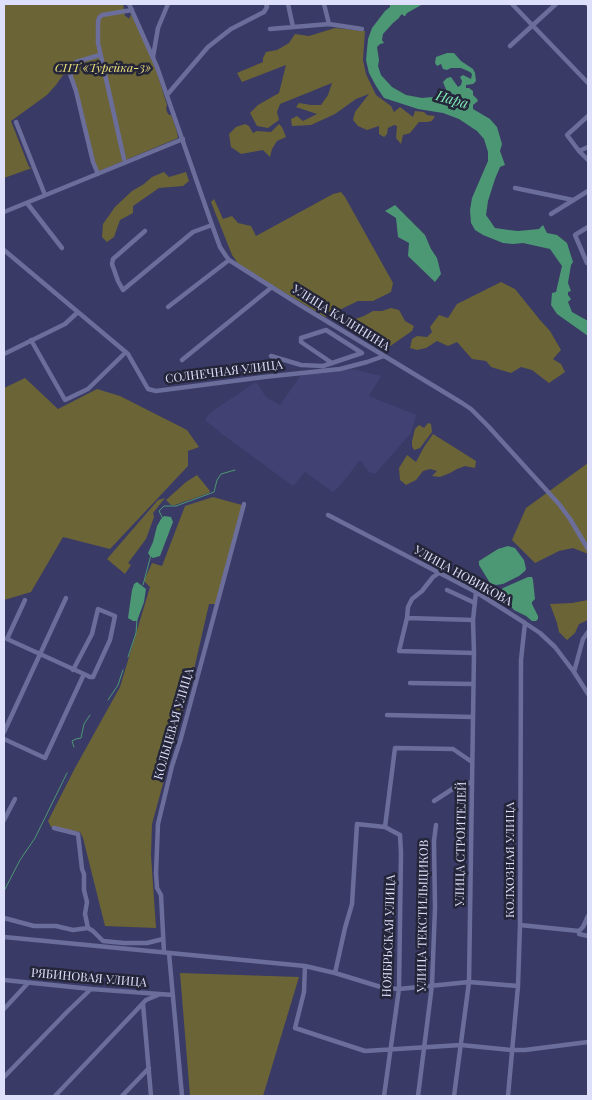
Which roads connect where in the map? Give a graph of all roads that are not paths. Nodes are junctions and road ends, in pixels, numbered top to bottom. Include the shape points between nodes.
1 (130, 4) edge
2 (168, 4) edge
3 (266, 4) edge
4 (288, 4) edge
5 (324, 4) edge
6 (512, 4) edge
7 (556, 4) edge
8 (132, 10) junction
9 (329, 24) junction
10 (533, 26) junction
11 (293, 27) junction
12 (270, 29) dead end
13 (362, 29) dead end
14 (510, 46) dead end
15 (100, 55) junction
16 (152, 59) junction
17 (588, 83) edge
18 (167, 95) junction
19 (588, 116) edge
20 (16, 122) dead end
21 (183, 139) junction
22 (588, 147) edge
23 (579, 151) junction
24 (124, 159) dead end
25 (588, 160) edge
26 (98, 174) junction
27 (515, 188) dead end
28 (588, 191) edge
29 (45, 196) junction
30 (573, 200) junction
31 (27, 203) junction
32 (4, 212) edge
33 (551, 214) dead end
34 (212, 225) junction
35 (588, 227) edge
36 (145, 231) dead end
37 (62, 248) dead end
38 (4, 250) edge
39 (230, 260) junction
40 (588, 262) edge
41 (272, 287) junction
42 (168, 307) dead end
43 (78, 312) junction
44 (31, 340) junction
45 (126, 352) junction
46 (4, 354) edge
47 (270, 356) dead end
48 (384, 356) junction
49 (182, 360) dead end
50 (334, 363) junction
51 (340, 368) junction
52 (244, 504) dead end
53 (328, 515) dead end
54 (588, 549) edge
55 (439, 573) junction
56 (448, 590) dead end
57 (476, 592) junction
58 (66, 598) dead end
59 (25, 600) dead end
60 (474, 603) junction
61 (407, 618) junction
62 (473, 620) junction
63 (525, 623) junction
64 (588, 632) edge
65 (474, 653) junction
66 (40, 655) junction
67 (73, 670) junction
68 (574, 672) junction
69 (84, 674) junction
70 (410, 683) dead end
71 (473, 684) junction
72 (588, 694) edge
73 (386, 715) dead end
74 (473, 717) junction
75 (4, 732) edge
76 (4, 739) edge
77 (472, 762) junction
78 (472, 782) junction
79 (15, 799) dead end
80 (434, 801) dead end
81 (4, 820) edge
82 (436, 825) dead end
83 (385, 827) junction
84 (54, 828) dead end
85 (588, 916) edge
86 (4, 918) edge
87 (520, 924) junction
88 (88, 928) junction
89 (578, 931) junction
90 (588, 936) edge
91 (4, 937) edge
92 (163, 939) junction
93 (167, 953) junction
94 (305, 966) junction
95 (335, 973) junction
96 (4, 980) edge
97 (469, 982) junction
98 (28, 983) junction
99 (432, 985) junction
100 (518, 986) junction
101 (91, 989) junction
102 (399, 989) junction
103 (162, 994) junction
104 (173, 995) junction
105 (143, 1004) junction
106 (4, 1009) edge
107 (588, 1042) edge
108 (461, 1045) junction
109 (425, 1047) junction
110 (390, 1049) junction
111 (512, 1050) junction
112 (149, 1068) junction
113 (4, 1078) edge
114 (55, 1096) edge
115 (122, 1096) edge
116 (151, 1096) edge
117 (182, 1096) edge
118 (384, 1096) edge
119 (418, 1096) edge
120 (454, 1096) edge
121 (508, 1096) edge

1 - 8 street, УЛИЦА КАЛИНИНА
2 - 16 street via 158,28
3 - 18 street via 264,12 231,29 208,47
4 - 11 street
5 - 9 street
6 - 10 street
7 - 10 street
8 - 15 street via 99,18
8 - 16 street, УЛИЦА КАЛИНИНА
9 - 11 street
9 - 13 street
10 - 14 street
10 - 17 street
11 - 12 street
15 - 24 street
15 - 26 street via 76,62 70,74
16 - 18 street, УЛИЦА КАЛИНИНА
18 - 21 street, УЛИЦА КАЛИНИНА
19 - 23 street via 567,135
20 - 29 street
21 - 26 street
21 - 34 street, УЛИЦА КАЛИНИНА
22 - 23 street
23 - 25 street
26 - 29 street
27 - 30 street
28 - 30 street
29 - 31 street
30 - 33 street
31 - 32 street
31 - 37 street
34 - 36 street via 193,232 122,290 113,259
34 - 39 street, УЛИЦА КАЛИНИНА via 222,250
35 - 40 street via 575,235
38 - 43 street, СОЛНЕЧНАЯ УЛИЦА
39 - 41 street, УЛИЦА КАЛИНИНА
39 - 42 street
41 - 48 street, УЛИЦА КАЛИНИНА
41 - 49 street
43 - 44 street via 65,324
43 - 45 street, СОЛНЕЧНАЯ УЛИЦА
44 - 45 street via 65,400 88,389
44 - 46 street
45 - 51 street, СОЛНЕЧНАЯ УЛИЦА via 148,389 156,391
47 - 50 street via 301,365
48 - 51 street, СОЛНЕЧНАЯ УЛИЦА
48 - 54 street, УЛИЦА КАЛИНИНА via 475,412 553,497
50 - 50 street via 300,342 301,338 326,330 362,353
50 - 51 street
52 - 92 street, КОЛЬЦЕВАЯ УЛИЦА via 158,824 156,873 161,896
53 - 55 street, УЛИЦА НОВИКОВА
55 - 57 street, УЛИЦА НОВИКОВА
55 - 61 street via 412,599
56 - 60 street
57 - 60 street, УЛИЦА СТРОИТЕЛЕЙ
57 - 63 street, УЛИЦА НОВИКОВА
58 - 66 street
59 - 66 street via 6,639
60 - 62 street, УЛИЦА СТРОИТЕЛЕЙ
61 - 62 street
61 - 65 street via 399,651
62 - 65 street, УЛИЦА СТРОИТЕЛЕЙ
63 - 68 street, УЛИЦА НОВИКОВА via 555,647
63 - 87 street, КОЛХОЗНАЯ УЛИЦА via 521,660
64 - 68 street
65 - 71 street, УЛИЦА СТРОИТЕЛЕЙ
66 - 67 street
66 - 75 street
67 - 69 street
67 - 69 street via 92,634 98,609 115,616 110,640 93,677
68 - 72 street, УЛИЦА НОВИКОВА
69 - 76 street via 45,758
70 - 71 street
71 - 74 street, УЛИЦА СТРОИТЕЛЕЙ
73 - 74 street
74 - 77 street, УЛИЦА СТРОИТЕЛЕЙ
77 - 78 street, УЛИЦА СТРОИТЕЛЕЙ
77 - 83 street via 453,749 395,748
78 - 80 street via 454,788
78 - 97 street, УЛИЦА СТРОИТЕЛЕЙ
79 - 81 street
82 - 99 street, УЛИЦА ТЕКСТИЛЬЩИКОВ
83 - 95 street via 357,824 352,904
83 - 102 street, НОЯБРЬСКАЯ УЛИЦА via 400,835
84 - 88 street via 78,834
85 - 89 street
86 - 88 street via 34,926 73,930
87 - 89 street
87 - 100 street, КОЛХОЗНАЯ УЛИЦА
88 - 92 street via 103,941 147,943
89 - 90 street via 578,934
91 - 93 street
92 - 93 street, КОЛЬЦЕВАЯ УЛИЦА
93 - 94 street
93 - 104 street, КОЛЬЦЕВАЯ УЛИЦА
94 - 95 street
94 - 110 street via 304,992 294,1028 365,1051
95 - 102 street via 384,988
96 - 98 street, РЯБИНОВАЯ УЛИЦА
97 - 99 street
97 - 100 street
97 - 108 street, УЛИЦА СТРОИТЕЛЕЙ
98 - 101 street, РЯБИНОВАЯ УЛИЦА
98 - 106 street
99 - 102 street
99 - 109 street, УЛИЦА ТЕКСТИЛЬЩИКОВ
100 - 111 street, КОЛХОЗНАЯ УЛИЦА
101 - 103 street, РЯБИНОВАЯ УЛИЦА
101 - 113 street
102 - 110 street, НОЯБРЬСКАЯ УЛИЦА
103 - 104 street, РЯБИНОВАЯ УЛИЦА
103 - 105 street
104 - 117 street, КОЛЬЦЕВАЯ УЛИЦА
105 - 112 street
105 - 114 street
107 - 111 street
108 - 109 street
108 - 111 street
108 - 120 street, УЛИЦА СТРОИТЕЛЕЙ
109 - 110 street
109 - 119 street, УЛИЦА ТЕКСТИЛЬЩИКОВ
110 - 118 street, НОЯБРЬСКАЯ УЛИЦА
111 - 121 street, КОЛХОЗНАЯ УЛИЦА
112 - 115 street
112 - 116 street

